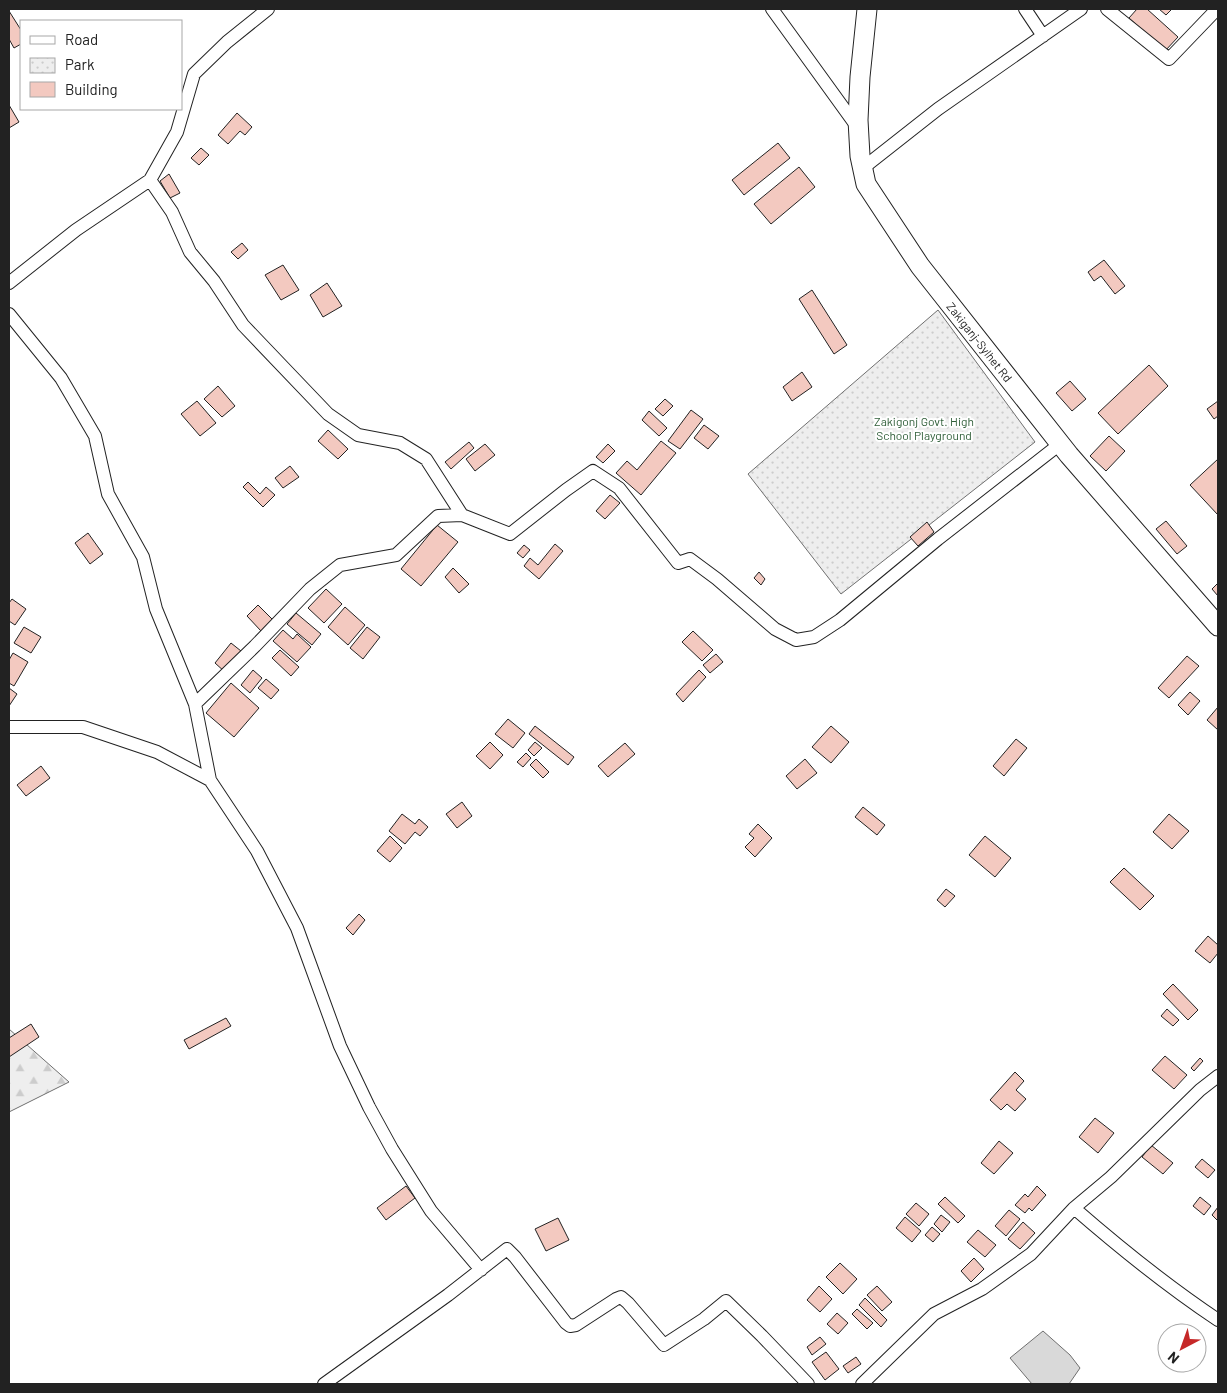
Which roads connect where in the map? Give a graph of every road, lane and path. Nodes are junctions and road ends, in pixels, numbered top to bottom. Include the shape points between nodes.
1 (268, 9) edge
2 (772, 9) edge
3 (867, 9) edge
4 (1025, 9) edge
5 (1081, 9) edge
6 (1107, 9) edge
7 (1217, 9) edge
8 (1042, 36) junction
9 (858, 128) junction
10 (863, 168) junction
11 (150, 180) junction
12 (9, 283) edge
13 (9, 314) edge
14 (1060, 444) junction
15 (462, 515) junction
16 (1218, 626) edge
17 (195, 704) junction
18 (9, 727) edge
19 (210, 780) junction
20 (1218, 1076) edge
21 (1074, 1208) junction
22 (481, 1270) junction
23 (1218, 1320) edge
24 (324, 1384) edge
25 (808, 1384) edge
26 (862, 1384) edge

1 - 11 street via 194,74 177,132
2 - 9 street
3 - 9 main road, Zakiganj-Sylhet Rd
4 - 8 street
5 - 8 street
6 - 7 street via 1169,59
8 - 10 street via 938,109
9 - 10 main road, Zakiganj-Sylhet Rd
10 - 14 main road, Zakiganj-Sylhet Rd via 866,184 920,266
11 - 12 street via 76,230
11 - 15 street via 172,212 190,252 243,325 328,414 358,435 400,443 426,459
13 - 17 street via 61,378 95,436 108,494 143,557 156,610
14 - 15 street via 840,620 814,637 796,640 775,628 690,558 678,563 619,488 593,471 510,534
14 - 16 main road, Zakiganj-Sylhet Rd
15 - 17 street via 438,516 396,555 340,565 310,588
17 - 19 street
18 - 19 street via 83,727 157,752
19 - 22 street via 257,850 297,928 344,1054 392,1149 431,1211
20 - 21 street
21 - 23 street via 1171,1288
21 - 26 street via 1031,1254 982,1289 934,1314
22 - 24 street
22 - 25 street via 507,1249 570,1326 621,1298 664,1345 726,1301

